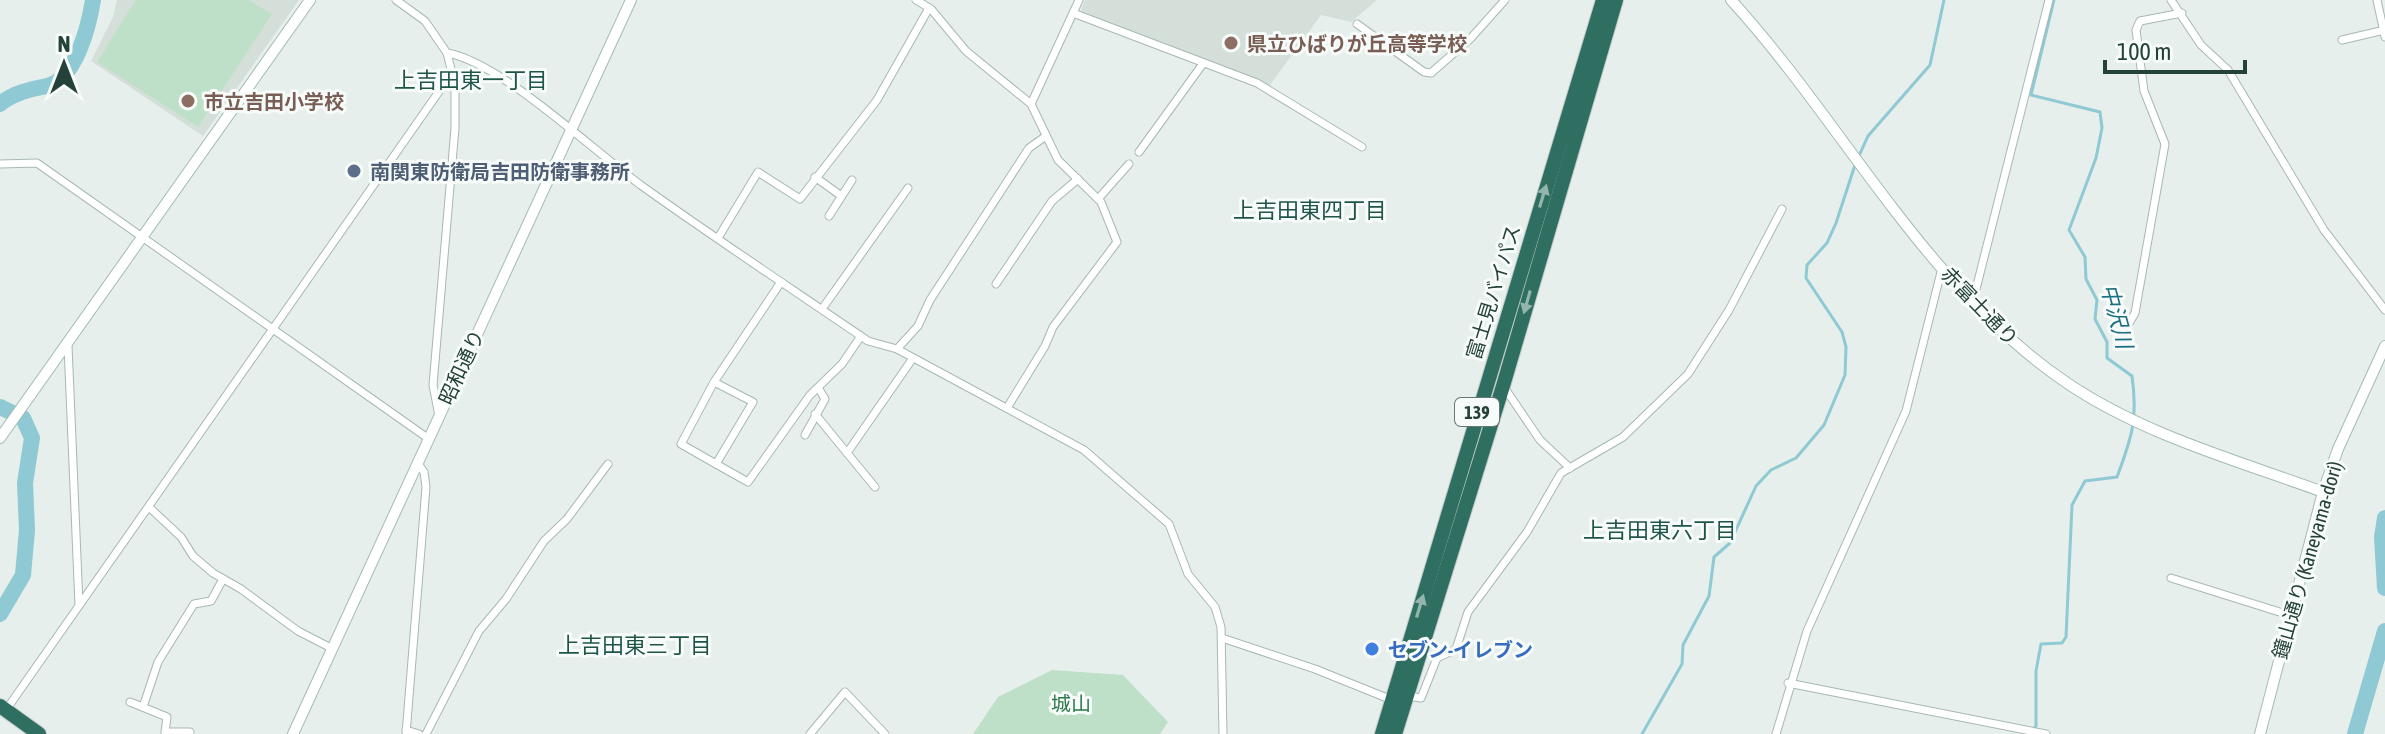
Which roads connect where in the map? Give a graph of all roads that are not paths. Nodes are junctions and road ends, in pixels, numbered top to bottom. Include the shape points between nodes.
1 (310, 0) edge
2 (396, 0) edge
3 (631, 0) edge
4 (916, 0) edge
5 (1079, 0) edge
6 (1505, 0) edge
7 (1603, 0) edge
8 (1616, 0) edge
9 (1733, 0) edge
10 (2049, 0) edge
11 (2171, 0) edge
12 (2377, 0) edge
13 (929, 8) junction
14 (1073, 13) junction
15 (2182, 13) junction
16 (1357, 24) dead end
17 (2385, 32) edge
18 (2342, 40) dead end
19 (447, 53) junction
20 (1202, 65) junction
21 (452, 73) junction
22 (1031, 104) junction
23 (571, 130) junction
24 (1046, 136) junction
25 (1362, 147) dead end
26 (1139, 152) dead end
27 (0, 164) edge
28 (1129, 164) dead end
29 (815, 177) junction
30 (1078, 179) junction
31 (852, 180) dead end
32 (908, 188) dead end
33 (840, 195) junction
34 (1098, 199) junction
35 (1782, 209) dead end
36 (829, 216) dead end
37 (143, 234) junction
38 (718, 238) junction
39 (1942, 268) junction
40 (781, 282) junction
41 (996, 284) dead end
42 (1973, 301) junction
43 (822, 309) junction
44 (2385, 310) edge
45 (2128, 325) dead end
46 (276, 329) junction
47 (861, 336) junction
48 (68, 346) junction
49 (2385, 346) edge
50 (897, 349) junction
51 (913, 358) junction
52 (714, 382) junction
53 (1503, 386) junction
54 (819, 389) junction
55 (1007, 408) junction
56 (815, 414) junction
57 (439, 416) junction
58 (805, 435) dead end
59 (0, 438) edge
60 (429, 439) junction
61 (847, 453) junction
62 (417, 462) junction
63 (608, 464) dead end
64 (716, 464) junction
65 (1570, 468) junction
66 (875, 487) dead end
67 (2323, 492) junction
68 (150, 508) junction
69 (2171, 578) dead end
70 (223, 579) junction
71 (79, 607) junction
72 (2289, 615) junction
73 (1222, 638) junction
74 (333, 649) junction
75 (1788, 683) junction
76 (1399, 698) junction
77 (130, 702) dead end
78 (143, 707) junction
79 (2, 712) edge
80 (190, 732) edge
81 (406, 732) edge
82 (39, 734) edge
83 (293, 734) edge
84 (419, 734) edge
85 (426, 734) edge
86 (810, 734) edge
87 (885, 734) edge
88 (1223, 734) edge
89 (1382, 734) edge
90 (1395, 734) edge
91 (1776, 734) edge
92 (2046, 734) edge
93 (2260, 734) edge

1 - 37 street
2 - 19 street via 425,21
3 - 23 street, 昭和通り
4 - 13 street
5 - 14 street
6 - 16 street via 1431,73
76 -> 7 highway, 富士見バイパス / 139
8 -> 53 highway, 富士見バイパス / 139
9 - 39 street, 赤富士通り
10 - 42 street
11 - 15 street
12 - 17 street
13 - 22 street via 966,51
13 - 29 street via 877,100
14 - 20 street
14 - 22 street
15 - 44 street via 2201,45 2228,70 2324,230
15 - 45 street via 2140,21 2136,30 2144,91 2165,144 2135,313
17 - 18 street
19 - 21 street
19 - 23 street via 467,57
20 - 25 street via 1257,83
20 - 26 street
21 - 46 street
21 - 57 street via 455,128 433,385
22 - 24 street
23 - 38 street
23 - 57 street, 昭和通り
24 - 30 street via 1058,160
24 - 50 street via 1029,148 918,326
27 - 37 street via 37,163
28 - 34 street
29 - 33 street
29 - 38 street via 800,199 758,172
30 - 34 street
30 - 41 street via 1052,201
31 - 33 street
32 - 43 street
33 - 36 street
34 - 55 street via 1117,242 1053,327
35 - 65 street via 1688,374 1623,437
37 - 46 street
37 - 48 street
38 - 40 street
39 - 42 street, 赤富士通り
39 - 75 street via 1906,411
40 - 43 street
40 - 52 street
42 - 67 street, 赤富士通り via 2010,340 2119,414
43 - 47 street
46 - 60 street
46 - 68 street
47 - 50 street
47 - 54 street
48 - 59 street
48 - 71 street
49 - 67 street, 鐘山通り (Kaneyama-dori)
50 - 51 street
51 - 55 street
51 - 61 street
52 - 64 street via 681,444
52 - 64 street via 753,402
53 - 65 street via 1540,440
53 - 76 highway, 富士見バイパス / 139
54 - 56 street via 825,399
54 - 64 street via 748,482
55 - 73 street via 1084,450 1169,524 1188,574 1215,607
56 - 58 street
56 - 61 street
57 - 60 street, 昭和通り
60 - 62 street, 昭和通り
61 - 66 street
62 - 74 street, 昭和通り
62 - 81 street via 426,487
63 - 85 street via 479,631
65 - 76 street via 1557,479 1527,532 1468,612 1456,649 1437,658 1421,698
67 - 72 street, 鐘山通り (Kaneyama-dori)
68 - 70 street via 193,556
68 - 71 street
69 - 72 street
70 - 74 street
70 - 78 street via 211,601 194,604 158,662
71 - 79 street
72 - 93 street, 鐘山通り (Kaneyama-dori)
73 - 76 street
73 - 88 street
74 - 83 street, 昭和通り
75 - 91 street
75 - 92 street
76 - 89 highway, 富士見バイパス / 139
76 - 90 highway, 富士見バイパス / 139
77 - 78 street
78 - 80 street via 167,717 165,732
79 - 82 highway
81 - 84 street
86 - 87 street via 845,692

